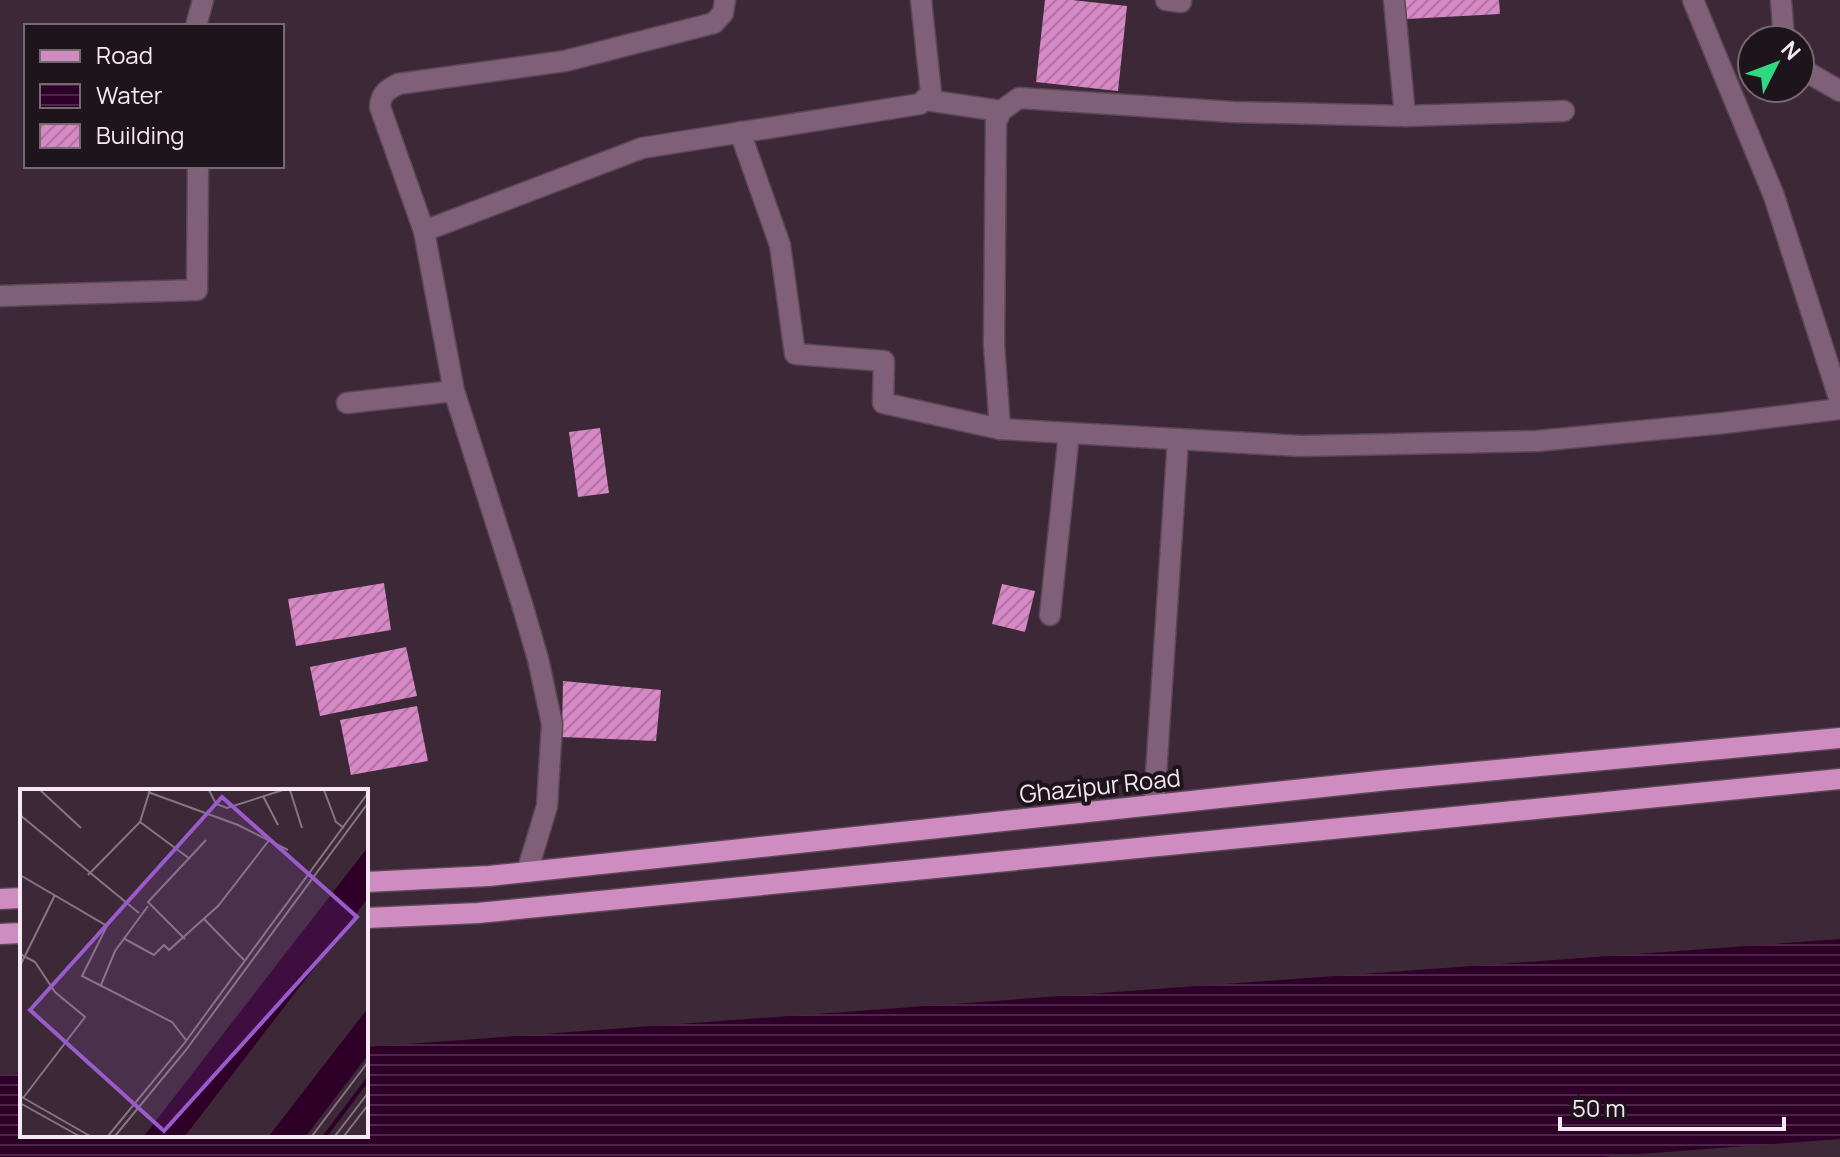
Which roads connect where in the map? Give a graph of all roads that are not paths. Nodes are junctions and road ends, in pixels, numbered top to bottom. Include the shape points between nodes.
1 (203, 0) edge
2 (725, 0) edge
3 (921, 0) edge
4 (1394, 0) edge
5 (1693, 0) edge
6 (1781, 0) edge
7 (197, 24) edge
8 (1783, 24) edge
9 (1816, 77) edge
10 (1840, 91) edge
11 (926, 100) junction
12 (1001, 111) junction
13 (1564, 111) dead end
14 (1405, 116) junction
15 (740, 132) junction
16 (198, 168) edge
17 (424, 231) junction
18 (0, 296) edge
19 (454, 391) junction
20 (1840, 401) edge
21 (347, 403) dead end
22 (1840, 409) edge
23 (1000, 429) junction
24 (1069, 433) junction
25 (1178, 439) junction
26 (1050, 615) dead end
27 (1840, 738) edge
28 (1840, 779) edge
29 (1154, 805) junction
30 (527, 872) junction
31 (368, 882) edge
32 (20, 898) edge
33 (0, 899) edge
34 (368, 918) edge
35 (20, 933) edge
36 (0, 934) edge

1 - 7 street
2 - 17 street via 714,23 565,61 398,84 384,92 380,107
3 - 11 street via 931,93
4 - 14 street
5 - 20 street via 1774,196
6 - 8 street
9 - 10 street
11 - 12 street
11 - 15 street via 913,108
12 - 14 street via 1019,98 1233,112
12 - 23 street via 996,122 994,328
13 - 14 street
15 - 17 street via 642,148
15 - 23 street via 780,245 795,354 884,361 883,403
16 - 18 street via 197,290
17 - 19 street
19 - 21 street
19 - 30 street via 522,604 552,724 547,806
22 - 25 street via 1537,441 1301,446
23 - 24 street
24 - 25 street
24 - 26 street
25 - 29 street
27 - 29 main road, Ghazipur Road
28 - 34 main road via 478,913
29 - 30 main road, Ghazipur Road
30 - 31 main road, Ghazipur Road
32 - 33 main road
35 - 36 main road

